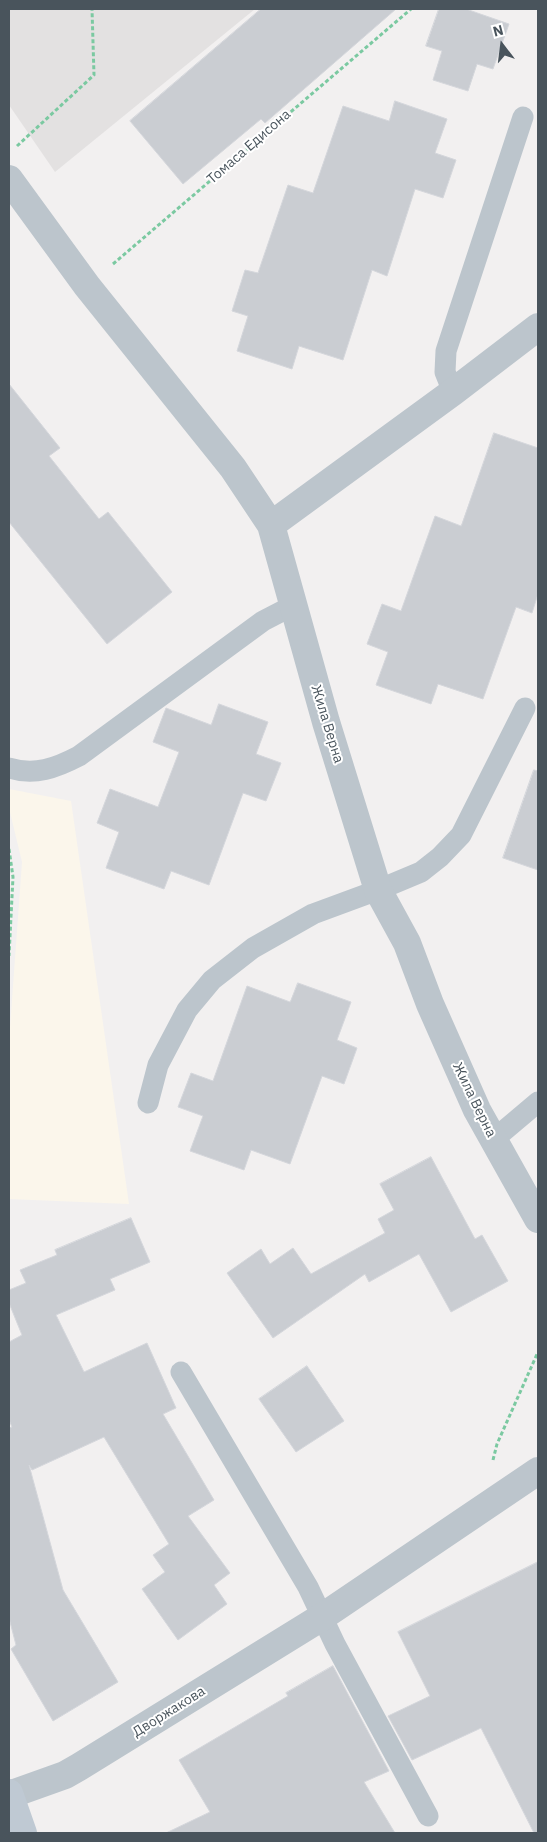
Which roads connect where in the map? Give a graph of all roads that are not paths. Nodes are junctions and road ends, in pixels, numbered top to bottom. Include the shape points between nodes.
1 (523, 117) dead end
2 (9, 179) edge
3 (538, 327) edge
4 (453, 392) junction
5 (271, 525) junction
6 (292, 606) junction
7 (525, 708) dead end
8 (9, 768) edge
9 (378, 890) junction
10 (538, 1102) edge
11 (148, 1103) dead end
12 (493, 1140) junction
13 (538, 1219) edge
14 (181, 1372) dead end
15 (538, 1471) edge
16 (322, 1617) junction
17 (9, 1794) edge
18 (428, 1816) dead end
19 (23, 1833) edge

1 - 4 lane via 446,351 444,372
2 - 5 street via 88,286 233,468
3 - 4 street
4 - 5 street
5 - 6 street, Жила Верна
6 - 8 lane via 263,621 79,756 54,769 23,772
6 - 9 street, Жила Верна
7 - 9 lane via 461,835 421,872
9 - 11 lane via 313,914 253,948 212,980 187,1010 158,1065
9 - 12 street, Жила Верна via 407,943 460,1075
10 - 12 lane
12 - 13 street, Жила Верна
14 - 16 lane via 308,1587
15 - 16 street, Дворжакова
16 - 17 street, Дворжакова via 65,1775
16 - 18 lane
17 - 19 main road

